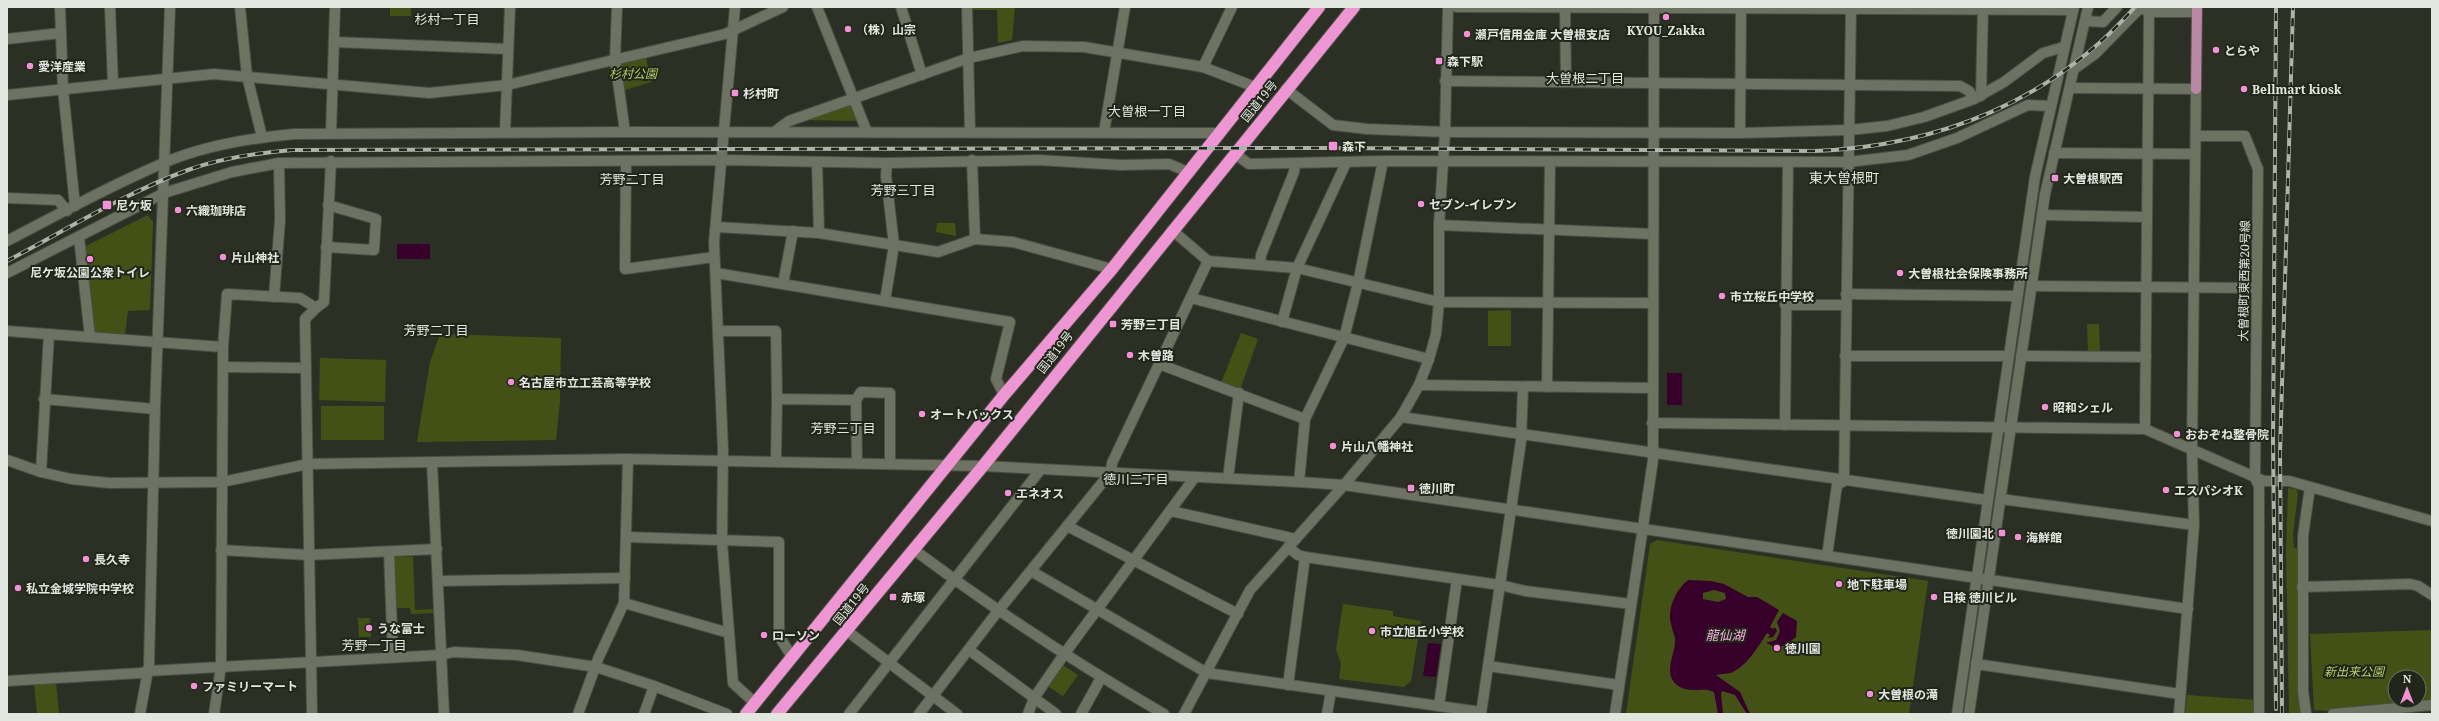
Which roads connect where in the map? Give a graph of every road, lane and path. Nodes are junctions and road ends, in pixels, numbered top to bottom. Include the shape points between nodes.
1 (60, 7) edge
2 (110, 7) edge
3 (170, 7) edge
4 (240, 7) edge
5 (335, 7) edge
6 (510, 7) edge
7 (617, 7) edge
8 (735, 7) edge
9 (783, 7) edge
10 (817, 7) edge
11 (901, 7) edge
12 (967, 7) edge
13 (1125, 7) edge
14 (1232, 7) edge
15 (1319, 7) edge
16 (1354, 7) edge
17 (1448, 7) edge
18 (1456, 7) edge
19 (1654, 7) edge
20 (1741, 7) edge
21 (2088, 7) edge
22 (2117, 7) edge
23 (1561, 8) edge
24 (1791, 8) edge
25 (1851, 8) edge
26 (1983, 9) edge
27 (2074, 9) edge
28 (2143, 9) edge
29 (2196, 10) edge
30 (2085, 21) junction
31 (734, 28) junction
32 (61, 33) junction
33 (7, 39) edge
34 (334, 42) junction
35 (2064, 46) junction
36 (508, 50) junction
37 (1118, 52) junction
38 (969, 58) junction
39 (616, 60) junction
40 (1203, 67) junction
41 (2074, 69) junction
42 (922, 75) junction
43 (247, 76) junction
44 (169, 78) junction
45 (1445, 81) junction
46 (1566, 82) junction
47 (1653, 82) junction
48 (113, 84) junction
49 (1740, 84) junction
50 (1850, 84) junction
51 (332, 85) junction
52 (507, 85) junction
53 (1255, 87) junction
54 (2070, 88) junction
55 (2148, 88) junction
56 (63, 89) junction
57 (2196, 89) junction
58 (1286, 90) junction
59 (7, 95) edge
60 (855, 98) junction
61 (1978, 98) junction
62 (2051, 106) junction
63 (1849, 130) junction
64 (505, 132) junction
65 (625, 132) junction
66 (725, 132) junction
67 (774, 132) junction
68 (867, 132) junction
69 (970, 132) junction
70 (1104, 132) junction
71 (1445, 132) junction
72 (1653, 132) junction
73 (331, 133) junction
74 (1220, 133) junction
75 (1740, 133) junction
76 (2196, 136) junction
77 (262, 137) junction
78 (2054, 153) junction
79 (1235, 154) junction
80 (2148, 154) junction
81 (2195, 154) junction
82 (722, 160) junction
83 (972, 160) junction
84 (331, 161) junction
85 (626, 161) junction
86 (1383, 161) junction
87 (1443, 161) junction
88 (166, 162) junction
89 (816, 162) junction
90 (1550, 162) junction
91 (1653, 162) junction
92 (1788, 162) junction
93 (1848, 162) junction
94 (279, 163) junction
95 (887, 163) junction
96 (1346, 163) junction
97 (1295, 164) junction
98 (1188, 172) junction
99 (164, 193) junction
100 (7, 198) edge
101 (328, 205) junction
102 (71, 209) junction
103 (2042, 215) junction
104 (2147, 217) junction
105 (1439, 226) junction
106 (716, 227) junction
107 (1172, 230) junction
108 (1549, 230) junction
109 (793, 231) junction
110 (819, 233) junction
111 (1653, 234) junction
112 (79, 237) junction
113 (975, 239) junction
114 (7, 241) edge
115 (894, 245) junction
116 (326, 247) junction
117 (714, 257) junction
118 (1208, 261) junction
119 (1260, 265) junction
120 (1297, 268) junction
121 (1112, 269) junction
122 (716, 273) junction
123 (7, 274) edge
124 (1358, 283) junction
125 (783, 284) junction
126 (2032, 286) junction
127 (2147, 287) junction
128 (2194, 287) junction
129 (2257, 288) junction
130 (1846, 294) junction
131 (2016, 296) junction
132 (274, 297) junction
133 (1191, 298) junction
134 (885, 301) junction
135 (1439, 302) junction
136 (1548, 303) junction
137 (1653, 303) junction
138 (1786, 305) junction
139 (1846, 305) junction
140 (316, 308) junction
141 (1282, 322) junction
142 (7, 331) edge
143 (718, 331) junction
144 (49, 334) junction
145 (90, 337) junction
146 (1344, 338) junction
147 (159, 342) junction
148 (223, 347) junction
149 (1845, 356) junction
150 (2008, 356) junction
151 (2021, 356) junction
152 (2146, 357) junction
153 (1429, 359) junction
154 (1159, 364) junction
155 (223, 368) junction
156 (306, 368) junction
157 (1419, 385) junction
158 (1523, 387) junction
159 (1547, 387) junction
160 (1652, 388) junction
161 (1239, 394) junction
162 (1004, 395) junction
163 (44, 399) junction
164 (776, 399) junction
165 (856, 400) junction
166 (155, 408) junction
167 (1401, 417) junction
168 (1305, 419) junction
169 (1652, 423) junction
170 (1785, 425) junction
171 (1844, 425) junction
172 (1999, 428) junction
173 (2010, 428) junction
174 (2145, 430) junction
175 (1521, 435) junction
176 (2192, 451) junction
177 (1652, 453) junction
178 (628, 459) junction
179 (7, 460) edge
180 (722, 460) junction
181 (776, 461) junction
182 (432, 462) junction
183 (857, 463) junction
184 (890, 463) junction
185 (308, 464) junction
186 (947, 465) junction
187 (983, 466) junction
188 (1041, 469) junction
189 (41, 472) junction
190 (1111, 472) junction
191 (1195, 477) junction
192 (1228, 478) junction
193 (2255, 478) junction
194 (1844, 481) junction
195 (155, 482) junction
196 (222, 482) junction
197 (1299, 482) junction
198 (1344, 486) junction
199 (2310, 487) junction
200 (1987, 500) junction
201 (2001, 500) junction
202 (1511, 509) junction
203 (1171, 511) junction
204 (2432, 521) edge
205 (2194, 525) junction
206 (1067, 526) junction
207 (1643, 529) junction
208 (626, 536) junction
209 (1296, 539) junction
210 (722, 542) junction
211 (1288, 547) junction
212 (437, 549) junction
213 (913, 549) junction
214 (221, 550) junction
215 (389, 552) junction
216 (309, 555) junction
217 (1827, 556) junction
218 (1304, 557) junction
219 (1133, 560) junction
220 (1031, 571) junction
221 (625, 578) junction
222 (1976, 578) junction
223 (1457, 579) junction
224 (954, 580) junction
225 (1987, 580) junction
226 (438, 581) junction
227 (1500, 585) junction
228 (2302, 587) junction
229 (2432, 595) edge
230 (624, 603) junction
231 (1631, 604) junction
232 (2188, 609) junction
233 (1096, 610) junction
234 (998, 611) junction
235 (1238, 614) junction
236 (847, 631) junction
237 (729, 633) junction
238 (969, 650) junction
239 (1065, 653) junction
240 (441, 655) junction
241 (393, 657) junction
242 (792, 657) junction
243 (312, 661) junction
244 (889, 664) junction
245 (1976, 664) junction
246 (221, 666) junction
247 (1488, 666) junction
248 (596, 667) junction
249 (148, 671) junction
250 (1207, 673) junction
251 (1101, 678) junction
252 (7, 681) edge
253 (1288, 685) junction
254 (1619, 685) junction
255 (654, 686) junction
256 (1331, 691) junction
257 (2180, 694) junction
258 (933, 697) junction
259 (1034, 698) junction
260 (755, 703) junction
261 (2432, 704) edge
262 (1439, 706) junction
263 (1481, 713) edge
264 (140, 714) edge
265 (214, 714) edge
266 (312, 714) edge
267 (444, 714) edge
268 (578, 714) edge
269 (644, 714) edge
270 (727, 714) edge
271 (746, 714) edge
272 (777, 714) edge
273 (849, 714) edge
274 (919, 714) edge
275 (957, 714) edge
276 (1028, 714) edge
277 (1056, 714) edge
278 (1081, 714) edge
279 (1164, 714) edge
280 (1184, 714) edge
281 (1327, 714) edge
282 (1615, 714) edge
283 (1957, 714) edge
284 (1969, 714) edge
285 (2179, 714) edge
286 (2259, 714) edge
287 (2306, 714) edge
288 (2333, 714) edge

1 - 32 street
2 - 48 street
3 - 44 street
4 - 43 street
5 - 34 street
6 - 36 street
7 - 39 street
8 - 31 street
9 - 31 street
10 - 60 street
11 - 42 street
12 - 38 street
13 - 37 street
14 - 40 street
15 - 53 highway, 国道19号
16 - 58 highway, 国道19号
17 - 45 street
18 - 23 street
19 - 20 street
19 - 23 street
19 - 47 street
20 - 24 street
20 - 49 street
21 - 30 street
22 - 30 street via 2103,22
23 - 46 street
24 - 25 street
25 - 26 street
25 - 50 street
26 - 27 street
26 - 61 street
27 - 35 street
28 - 29 street
28 - 41 street via 2095,54
28 - 55 street
29 - 57 main road
30 - 41 street
31 - 39 street via 725,34
31 - 66 street
32 - 33 street
32 - 56 street
34 - 36 street
34 - 51 street
35 - 61 street via 2043,53 2025,68
35 - 62 street
36 - 52 street
37 - 38 street via 1043,44 1003,49
37 - 40 street
37 - 70 street
38 - 42 street
38 - 69 street
39 - 52 street
39 - 65 street
40 - 53 street
41 - 54 street
42 - 60 street
43 - 44 street via 214,74
43 - 51 street
43 - 77 street
44 - 48 street
44 - 88 street
45 - 46 street
45 - 71 street
46 - 47 street
47 - 49 street
47 - 72 street
48 - 56 street
49 - 50 street
49 - 75 street
50 - 61 street via 1960,86
50 - 63 street
51 - 52 street via 429,94
51 - 73 street
52 - 64 street
53 - 74 highway, 国道19号
54 - 55 street
54 - 78 street
55 - 57 street
55 - 80 street
56 - 59 street
56 - 102 street
57 - 76 street
58 - 71 street via 1333,125
58 - 79 highway, 国道19号
60 - 67 street via 789,121
60 - 68 street
61 - 63 street via 1917,119 1887,126
62 - 93 street via 2028,104 1958,138 1908,155
62 - 131 street via 2035,177
63 - 75 street
63 - 93 street
64 - 65 street
64 - 73 street
65 - 66 street
66 - 67 street
66 - 82 street
67 - 68 street
68 - 69 street
69 - 70 street
70 - 74 street
71 - 72 street
71 - 87 street
72 - 75 street
72 - 91 street
73 - 77 street
74 - 98 highway, 国道19号
76 - 81 street
76 - 129 street, 大曽根町東西第20号線 via 2245,136 2258,169
77 - 88 street via 198,151
78 - 80 street
78 - 103 street
79 - 97 street via 1249,164
79 - 107 highway, 国道19号
80 - 81 street
80 - 104 street
81 - 128 street
82 - 85 street
82 - 89 street
82 - 106 street
83 - 95 street
83 - 98 street via 1169,164
83 - 113 street
84 - 85 street
84 - 94 street
84 - 101 street
85 - 117 street via 625,269
86 - 87 street
86 - 96 street
86 - 124 street
87 - 90 street
87 - 105 street
88 - 99 street
88 - 102 street
89 - 95 street
89 - 110 street
90 - 91 street
90 - 108 street
91 - 92 street
91 - 111 street
92 - 93 street
92 - 138 street
93 - 130 street
94 - 99 street via 232,172
94 - 132 street via 280,220
95 - 115 street via 886,176
96 - 97 street
96 - 120 street
97 - 119 street via 1261,255
98 - 121 highway, 国道19号
99 - 112 street
99 - 147 street
100 - 102 street via 58,200
101 - 116 street
101 - 116 street via 376,219 374,250
102 - 114 street
103 - 104 street
103 - 126 street
104 - 127 street
105 - 108 street
105 - 135 street
106 - 109 street
106 - 117 street
107 - 118 street
107 - 187 highway, 国道19号
108 - 111 street
108 - 136 street
109 - 110 street
109 - 125 street
110 - 115 street
111 - 137 street
112 - 123 street
112 - 145 street
113 - 115 street via 938,252
113 - 121 street via 1013,242
115 - 134 street
116 - 140 street via 324,302
117 - 122 street
118 - 119 street
118 - 133 street
119 - 120 street
120 - 124 street
120 - 141 street
121 - 162 highway, 国道19号
122 - 125 street
122 - 143 street
124 - 135 street
124 - 146 street
125 - 134 street
126 - 127 street
126 - 151 street
127 - 128 street
127 - 152 street
128 - 129 street
128 - 176 street
129 - 193 street, 大曽根町東西第20号線
130 - 131 street
130 - 139 street
131 - 150 street
132 - 140 street via 300,298
132 - 148 street via 227,294
133 - 141 street
133 - 154 street
134 - 162 street via 1010,322 996,379
135 - 136 street
135 - 153 street via 1436,334
136 - 137 street
136 - 159 street
137 - 160 street
138 - 139 street
138 - 170 street
139 - 149 street
140 - 156 street via 305,319
141 - 146 street
142 - 144 street
143 - 164 street via 776,332
143 - 180 street
144 - 145 street
144 - 163 street
145 - 147 street
146 - 153 street
146 - 168 street
147 - 148 street
147 - 166 street
148 - 155 street
149 - 150 street
149 - 171 street
150 - 172 street
151 - 152 street
151 - 173 street
152 - 174 street
153 - 157 street
154 - 161 street
154 - 190 street via 1112,463
155 - 156 street
155 - 196 street
156 - 185 street
157 - 158 street
157 - 167 street
158 - 159 street
158 - 175 street
159 - 160 street
160 - 169 street
161 - 168 street
161 - 192 street
162 - 186 highway, 国道19号
163 - 166 street
163 - 189 street
164 - 165 street
164 - 181 street
165 - 183 street
165 - 184 street via 861,392 890,393
166 - 195 street
167 - 175 street
167 - 198 street
168 - 197 street
169 - 170 street
169 - 177 street
170 - 171 street
171 - 172 street
171 - 194 street
172 - 173 street
172 - 200 street
173 - 174 street
173 - 201 street
174 - 176 street
175 - 177 street
175 - 202 street
176 - 193 street
176 - 205 street
177 - 194 street
177 - 207 street
178 - 180 street
178 - 182 street
178 - 208 street
179 - 189 street
180 - 181 street
180 - 210 street
181 - 183 street
182 - 185 street
182 - 212 street
183 - 184 street
184 - 186 street
185 - 196 street
185 - 216 street
186 - 187 street
186 - 242 highway, 国道19号
187 - 188 street
187 - 213 highway, 国道19号
188 - 190 street
188 - 224 street
189 - 195 street via 71,479 109,483
190 - 191 street
190 - 206 street
191 - 192 street
191 - 203 street
192 - 197 street
193 - 199 street via 2264,481 2289,481
193 - 286 street, 大曽根町東西第20号線 via 2259,486
194 - 200 street
194 - 217 street via 1837,485
195 - 196 street
195 - 249 street
196 - 214 street
197 - 198 street
198 - 202 street
198 - 209 street
199 - 204 street
199 - 228 street via 2303,536
200 - 222 street
201 - 205 street
201 - 225 street
202 - 207 street
202 - 227 street
203 - 209 street
203 - 219 street
205 - 232 street
206 - 219 street
206 - 220 street
207 - 217 street
207 - 231 street
208 - 210 street
208 - 221 street
209 - 211 street
210 - 237 street
210 - 242 street via 779,542 779,636
211 - 218 street
211 - 235 street via 1250,590
212 - 215 street
212 - 226 street
213 - 224 street
213 - 236 highway, 国道19号
214 - 216 street
214 - 246 street
215 - 216 street
215 - 241 street
216 - 243 street
217 - 222 street
218 - 223 street
218 - 253 street
219 - 233 street
219 - 235 street
220 - 233 street
220 - 234 street
221 - 226 street
221 - 230 street
222 - 225 street
222 - 283 street
223 - 227 street
223 - 262 street
224 - 234 street
224 - 244 street
225 - 232 street
225 - 245 street
226 - 240 street
227 - 231 street via 1525,591
227 - 247 street
228 - 229 street via 2410,584
228 - 287 street via 2303,691
230 - 237 street
230 - 248 street
231 - 254 street
232 - 257 street
233 - 239 street
233 - 250 street
234 - 238 street
234 - 239 street
235 - 250 street
236 - 244 street
236 - 272 highway, 国道19号
237 - 260 street via 733,683
238 - 258 street
238 - 259 street
239 - 251 street
239 - 259 street
240 - 241 street
240 - 248 street via 454,652 517,655
240 - 267 street
241 - 243 street
242 - 260 highway, 国道19号
243 - 246 street
243 - 266 street
244 - 258 street
244 - 273 street
245 - 257 street
245 - 284 street
246 - 249 street
246 - 265 street
247 - 254 street
247 - 263 street
248 - 255 street
248 - 268 street
249 - 252 street
249 - 264 street
250 - 253 street
250 - 280 street
251 - 278 street
251 - 279 street
253 - 256 street
254 - 282 street
255 - 269 street
255 - 270 street
256 - 262 street
256 - 281 street
257 - 285 street
258 - 274 street
258 - 275 street
259 - 276 street
259 - 277 street
260 - 271 highway, 国道19号
261 - 288 street
262 - 263 street

